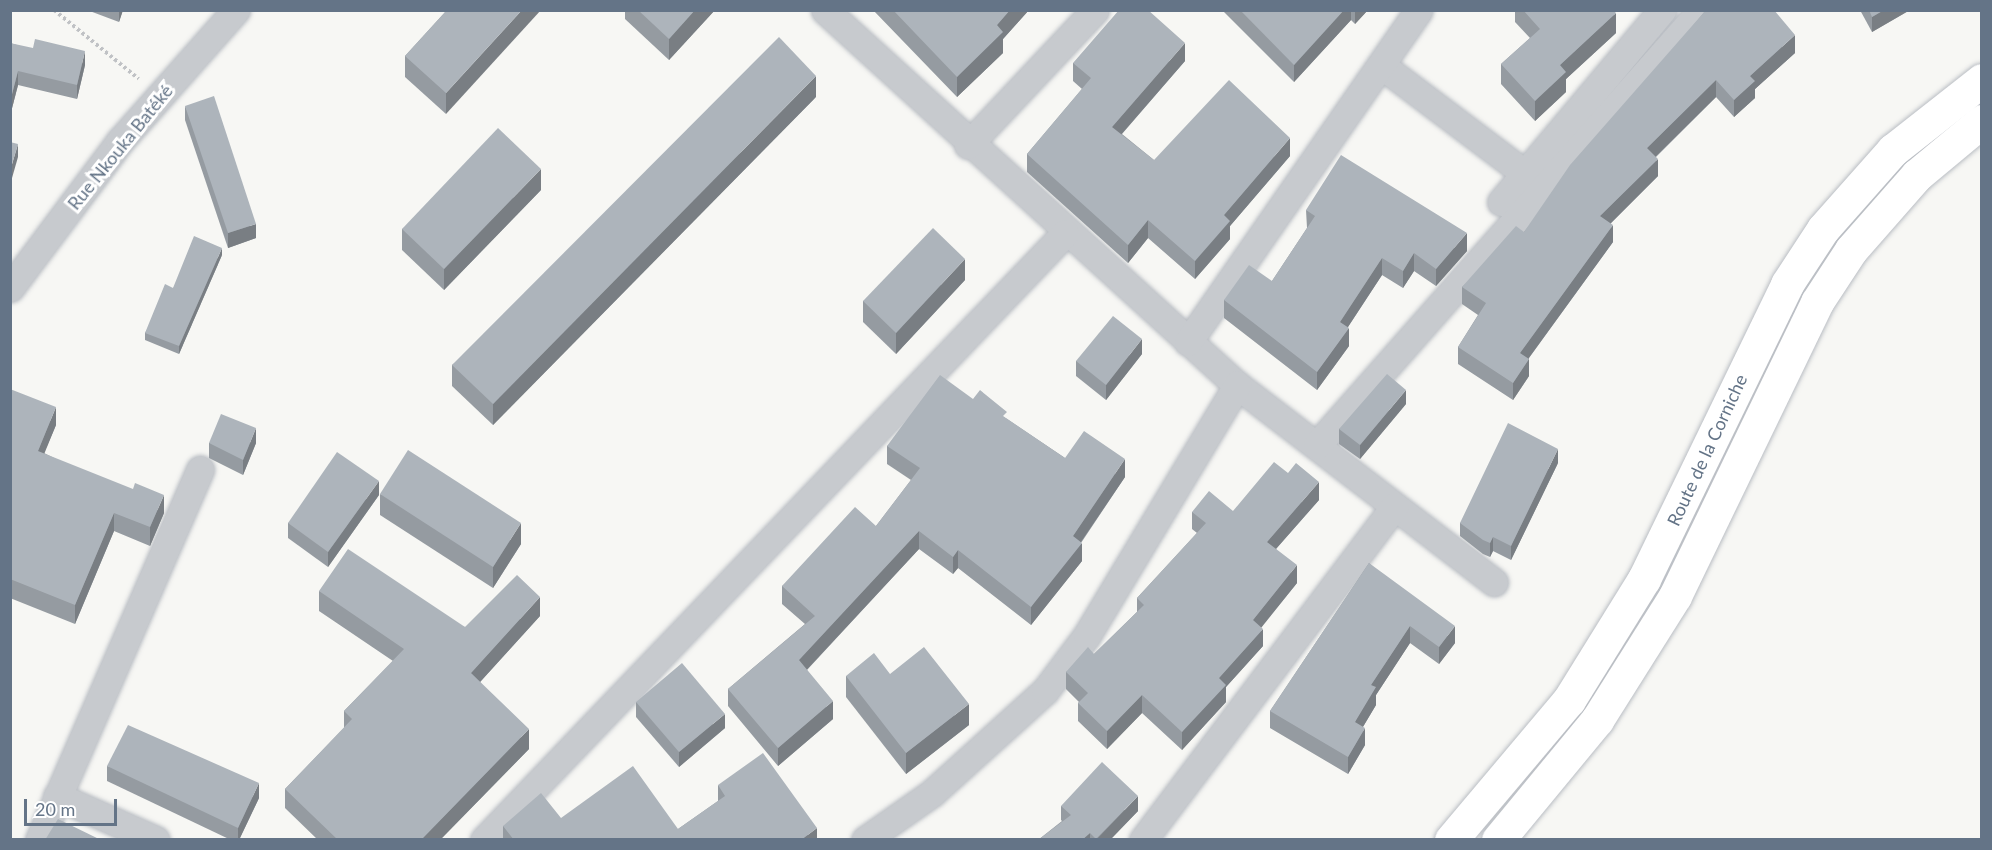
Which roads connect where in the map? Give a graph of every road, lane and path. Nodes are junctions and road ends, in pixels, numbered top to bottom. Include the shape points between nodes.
1 (236, 10) edge
2 (825, 10) edge
3 (1095, 10) edge
4 (1419, 10) edge
5 (1662, 10) edge
6 (1701, 10) edge
7 (58, 11) edge
8 (1382, 65) junction
9 (1982, 80) edge
10 (160, 96) junction
11 (1982, 121) edge
12 (968, 145) junction
13 (1534, 179) junction
14 (1501, 202) dead end
15 (1065, 234) junction
16 (10, 288) edge
17 (1188, 342) junction
18 (1237, 385) junction
19 (1317, 445) junction
20 (200, 470) dead end
21 (1395, 506) junction
22 (1494, 582) dead end
23 (57, 796) junction
24 (39, 840) edge
25 (156, 840) edge
26 (484, 840) edge
27 (865, 840) edge
28 (1143, 840) edge
29 (1451, 840) edge
30 (1498, 840) edge

1 - 10 street, Rue Nkouka Batéké
2 - 12 street
3 - 12 street
4 - 8 street
5 - 13 street
6 - 13 street
7 - 10 path
8 - 13 street
8 - 17 street
9 - 29 main road, Route de la Corniche via 1893,150 1823,229 1787,284 1644,579 1569,700
10 - 16 street, Rue Nkouka Batéké
11 - 30 main road, Route de la Corniche via 1917,175 1851,250 1817,302 1675,596 1597,720
12 - 15 street
13 - 14 street
13 - 19 street
15 - 17 street
15 - 26 street
17 - 18 street
18 - 19 street
18 - 27 street via 1087,635 1045,691 932,793
19 - 21 street
20 - 23 street
21 - 22 street
21 - 28 street
23 - 24 street
23 - 25 street

